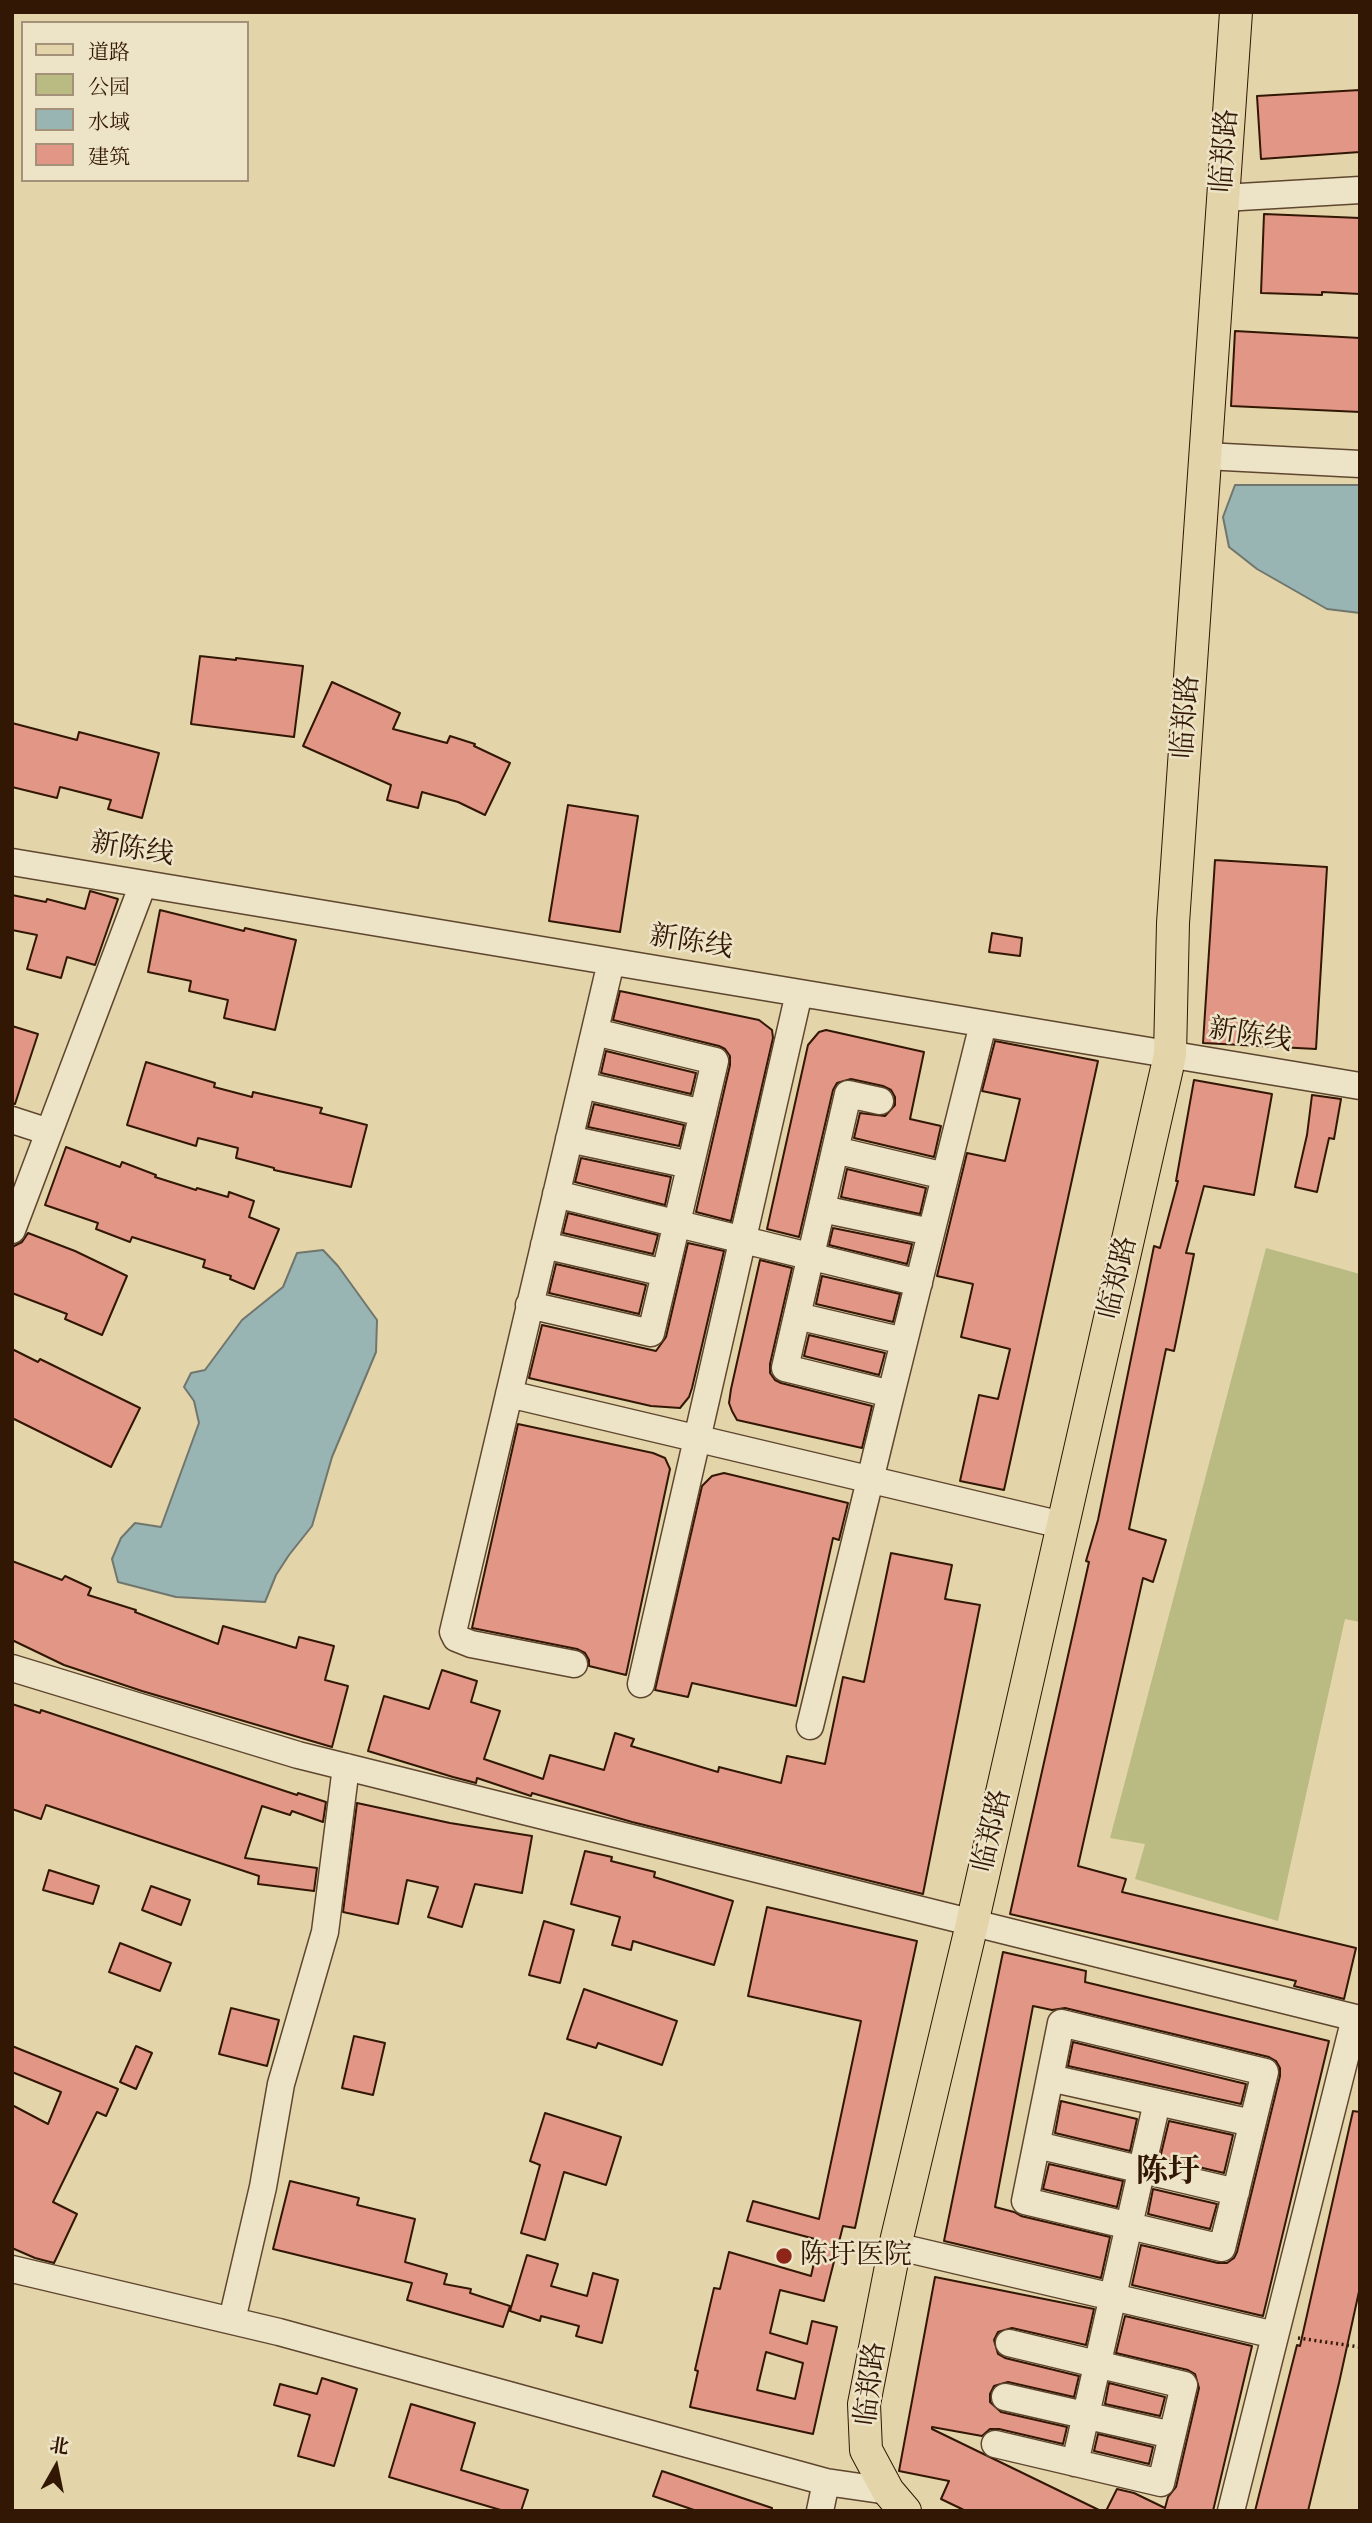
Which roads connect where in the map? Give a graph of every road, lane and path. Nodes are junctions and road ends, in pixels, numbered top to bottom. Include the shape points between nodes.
1 (1236, 12) edge
2 (1360, 190) edge
3 (1223, 198) junction
4 (1205, 456) junction
5 (1360, 464) edge
6 (12, 862) edge
7 (143, 884) junction
8 (611, 962) junction
9 (799, 993) junction
10 (983, 1024) junction
11 (594, 1032) junction
12 (1170, 1055) junction
13 (582, 1085) junction
14 (1360, 1086) edge
15 (880, 1101) dead end
16 (703, 1113) junction
17 (12, 1120) edge
18 (49, 1132) junction
19 (569, 1139) junction
20 (835, 1150) junction
21 (690, 1165) junction
22 (945, 1176) junction
23 (556, 1194) junction
24 (822, 1209) junction
25 (15, 1217) edge
26 (677, 1224) junction
27 (931, 1233) junction
28 (743, 1240) junction
29 (544, 1245) junction
30 (811, 1256) junction
31 (665, 1273) junction
32 (919, 1283) junction
33 (530, 1305) junction
34 (797, 1316) junction
35 (904, 1341) junction
36 (509, 1394) junction
37 (891, 1394) junction
38 (698, 1438) junction
39 (870, 1479) junction
40 (1062, 1525) junction
41 (574, 1664) dead end
42 (12, 1668) edge
43 (641, 1684) dead end
44 (810, 1726) dead end
45 (346, 1767) junction
46 (972, 1924) junction
47 (1357, 2019) edge
48 (1050, 2078) junction
49 (1157, 2102) junction
50 (1252, 2123) junction
51 (1037, 2145) junction
52 (1142, 2169) junction
53 (1236, 2192) junction
54 (1129, 2226) junction
55 (895, 2246) junction
56 (12, 2269) edge
57 (1113, 2297) junction
58 (232, 2320) junction
59 (1275, 2335) junction
60 (1009, 2343) dead end
61 (1360, 2347) edge
62 (1097, 2364) junction
63 (1005, 2397) dead end
64 (1086, 2415) junction
65 (1172, 2435) junction
66 (995, 2444) dead end
67 (1075, 2463) junction
68 (826, 2482) junction
69 (896, 2501) edge
70 (820, 2511) edge
71 (1231, 2511) edge

1 - 3 main road, 临郑路
2 - 3 street
3 - 4 main road, 临郑路
4 - 5 street
4 - 12 main road, 临郑路 via 1173,923
6 - 7 street, 新陈线
7 - 8 street, 新陈线
7 - 18 street
8 - 9 street, 新陈线
8 - 11 street
9 - 10 street, 新陈线
9 - 28 street
10 - 12 street, 新陈线
10 - 22 street
11 - 13 street
11 - 16 street via 715,1061
12 - 14 street, 新陈线
12 - 40 main road, 临郑路
13 - 16 street
13 - 19 street
15 - 20 street via 848,1094
16 - 21 street
17 - 18 street
18 - 25 street
19 - 21 street
19 - 23 street
20 - 22 street
20 - 24 street
21 - 26 street
22 - 27 street
23 - 26 street
23 - 29 street
24 - 27 street
24 - 30 street
26 - 28 street
26 - 31 street
27 - 32 street
28 - 30 street
28 - 38 street
29 - 31 street
29 - 33 street
30 - 32 street
30 - 34 street
31 - 33 street via 651,1333
32 - 35 street
33 - 36 street
34 - 35 street
34 - 37 street via 785,1368
35 - 37 street
36 - 38 street
36 - 41 street via 453,1632 471,1644
37 - 39 street
38 - 39 street
38 - 43 street
39 - 40 street
39 - 44 street
40 - 46 main road, 临郑路
42 - 45 street
45 - 46 street
45 - 58 street via 325,1932 281,2084
46 - 47 street
46 - 55 main road, 临郑路
47 - 59 street
48 - 49 street
48 - 50 street via 1061,2023 1265,2071
48 - 51 street
49 - 50 street
49 - 52 street
50 - 53 street
51 - 52 street
51 - 54 street via 1025,2201
52 - 53 street
52 - 54 street
53 - 54 street via 1222,2248
54 - 57 street
55 - 57 street
55 - 69 main road, 临郑路 via 864,2404 866,2450
56 - 58 street
57 - 59 street
57 - 62 street
58 - 68 street
59 - 61 path
59 - 71 street
60 - 62 street
62 - 64 street
62 - 65 street via 1184,2385
63 - 64 street
64 - 65 street
64 - 67 street
65 - 67 street via 1161,2483
66 - 67 street
68 - 69 street
68 - 70 street

